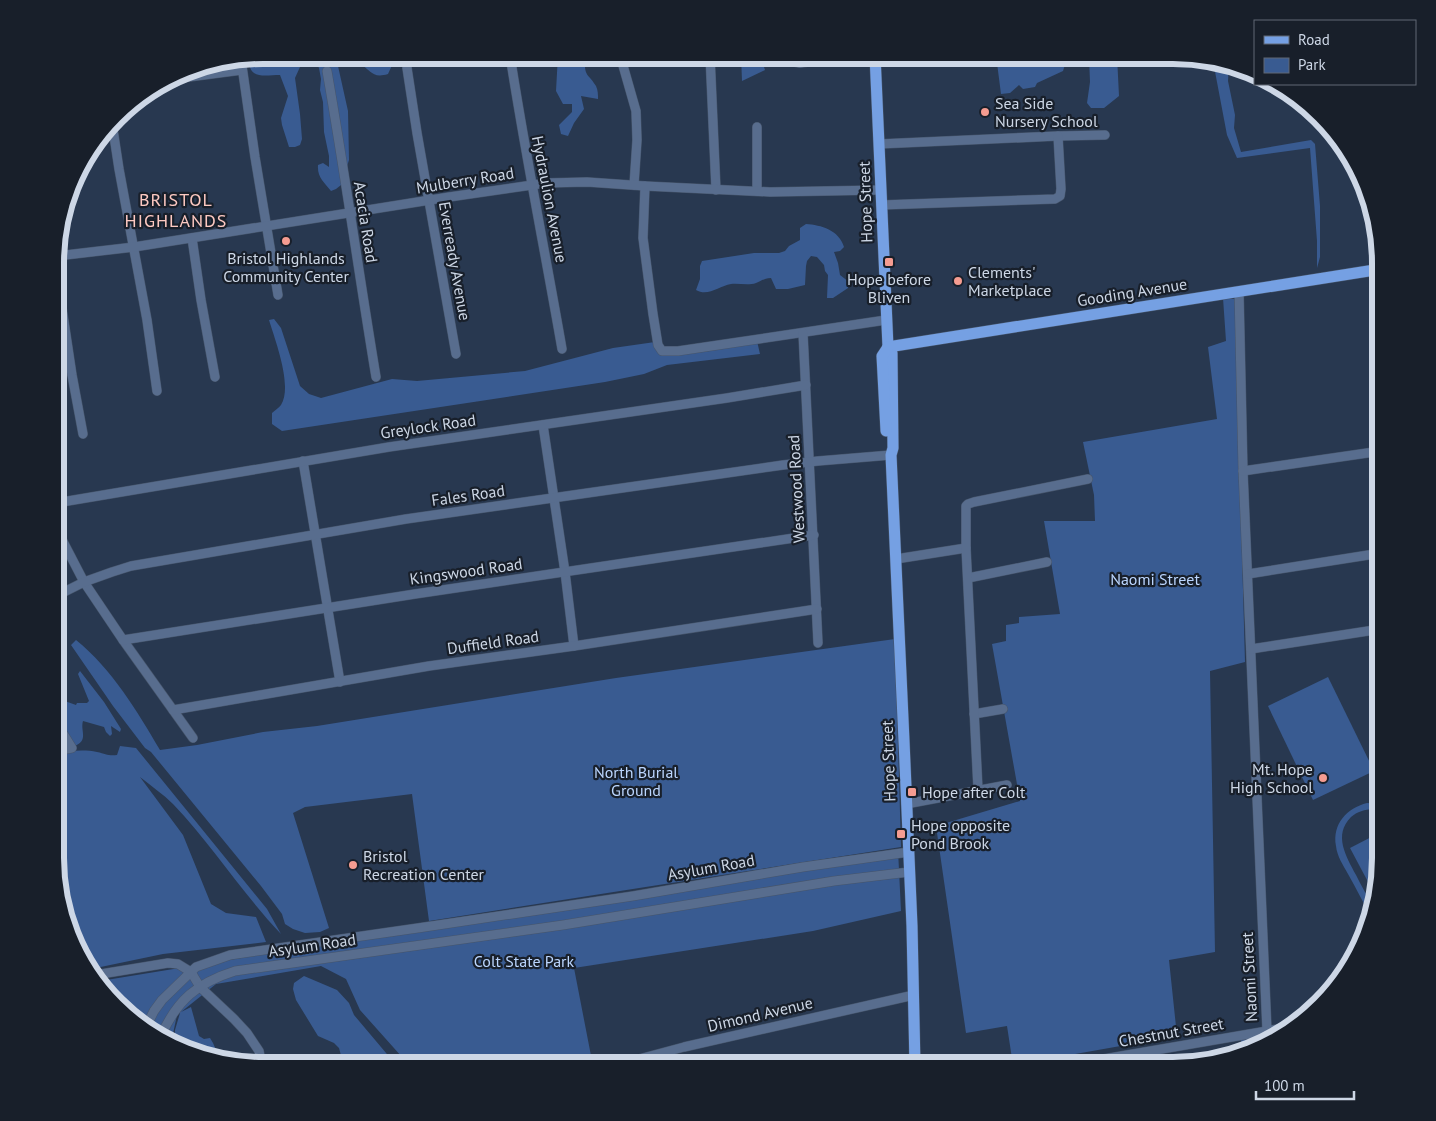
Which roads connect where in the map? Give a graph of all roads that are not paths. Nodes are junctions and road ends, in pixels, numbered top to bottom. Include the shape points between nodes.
1 (407, 64) edge
2 (511, 64) edge
3 (623, 64) edge
4 (710, 64) edge
5 (875, 64) edge
6 (242, 65) edge
7 (242, 70) junction
8 (327, 71) dead end
9 (193, 76) edge
10 (757, 127) dead end
11 (113, 131) edge
12 (1105, 135) dead end
13 (1058, 136) junction
14 (879, 144) junction
15 (531, 185) junction
16 (634, 185) junction
17 (646, 186) junction
18 (716, 190) junction
19 (881, 190) junction
20 (757, 191) junction
21 (430, 200) junction
22 (881, 205) junction
23 (350, 213) junction
24 (266, 226) junction
25 (192, 238) junction
26 (134, 246) junction
27 (64, 255) edge
28 (1372, 270) edge
29 (1239, 292) junction
30 (278, 296) dead end
31 (886, 320) junction
32 (64, 322) edge
33 (803, 333) junction
34 (888, 347) junction
35 (562, 348) dead end
36 (456, 354) dead end
37 (215, 377) dead end
38 (376, 377) dead end
39 (806, 385) junction
40 (157, 391) dead end
41 (543, 425) junction
42 (84, 434) dead end
43 (1372, 452) edge
44 (891, 455) junction
45 (303, 462) junction
46 (809, 462) junction
47 (1243, 471) junction
48 (1088, 479) dead end
49 (554, 498) junction
50 (64, 502) edge
51 (315, 534) junction
52 (814, 535) junction
53 (64, 543) edge
54 (966, 548) junction
55 (1372, 554) edge
56 (896, 559) junction
57 (1047, 562) dead end
58 (565, 572) junction
59 (1248, 574) junction
60 (968, 578) junction
61 (84, 582) junction
62 (64, 592) edge
63 (327, 608) junction
64 (817, 610) junction
65 (1372, 630) edge
66 (123, 640) junction
67 (818, 643) dead end
68 (574, 646) junction
69 (1251, 649) junction
70 (340, 682) junction
71 (1003, 709) dead end
72 (173, 710) junction
73 (974, 714) junction
74 (64, 735) edge
75 (193, 738) dead end
76 (64, 750) edge
77 (1007, 785) dead end
78 (978, 789) junction
79 (906, 804) junction
80 (909, 852) junction
81 (909, 872) junction
82 (518, 913) junction
83 (522, 931) junction
84 (191, 972) junction
85 (101, 974) edge
86 (200, 987) junction
87 (914, 995) junction
88 (149, 1022) edge
89 (1275, 1030) edge
90 (163, 1031) edge
91 (1267, 1031) junction
92 (260, 1057) edge
93 (647, 1057) edge
94 (916, 1057) edge
95 (1123, 1057) edge

1 - 21 street, Everready Avenue
2 - 15 street, Hydraulion Avenue
3 - 16 street via 636,111 638,140
4 - 18 street
5 - 14 main road, Hope Street
6 - 7 street
7 - 9 street
7 - 24 street
8 - 23 street, Acacia Road
10 - 20 street
11 - 26 street
12 - 13 street
13 - 14 street
13 - 22 street via 1060,196 1053,199
14 - 19 main road, Hope Street
15 - 16 street, Mulberry Road via 566,182
15 - 21 street, Mulberry Road
15 - 35 street, Hydraulion Avenue
16 - 17 street, Mulberry Road
17 - 18 street, Mulberry Road
17 - 33 street via 644,245 660,349 678,351
18 - 20 street, Mulberry Road
19 - 20 street, Mulberry Road
19 - 22 main road, Hope Street
21 - 23 street, Mulberry Road
21 - 36 street, Everready Avenue
22 - 31 main road, Hope Street
23 - 24 street, Mulberry Road
23 - 38 street, Acacia Road
24 - 25 street, Mulberry Road
24 - 30 street
25 - 26 street, Mulberry Road
25 - 37 street
26 - 27 street, Mulberry Road
26 - 40 street
28 - 29 main road, Gooding Avenue
29 - 34 main road, Gooding Avenue
29 - 47 street, Naomi Street
31 - 33 street
31 - 34 main road, Hope Street
32 - 42 street
33 - 39 street, Westwood Road
34 - 44 main road, Hope Street via 882,356 887,448
39 - 41 street, Greylock Road
39 - 46 street, Westwood Road
41 - 45 street, Greylock Road
41 - 49 street
43 - 47 street
44 - 46 street, Fales Road
44 - 56 main road, Hope Street
45 - 50 street, Greylock Road
45 - 51 street
46 - 49 street, Fales Road
46 - 52 street, Westwood Road
47 - 59 street, Naomi Street
48 - 54 street via 968,504
49 - 51 street, Fales Road
49 - 58 street
51 - 61 street, Fales Road via 142,564
51 - 63 street
52 - 58 street, Kingswood Road
52 - 64 street, Westwood Road
53 - 61 street
54 - 56 street
54 - 60 street
55 - 59 street
56 - 79 main road, Hope Street
57 - 60 street
58 - 63 street, Kingswood Road
58 - 68 street
59 - 69 street, Naomi Street
60 - 73 street
61 - 62 street, Fales Road
61 - 66 street
63 - 66 street, Kingswood Road
63 - 70 street
64 - 67 street, Westwood Road
64 - 68 street, Duffield Road
65 - 69 street
66 - 72 street
68 - 70 street, Duffield Road
69 - 91 street, Naomi Street
70 - 72 street, Duffield Road
71 - 73 street
72 - 75 street
73 - 78 street
74 - 76 street via 72,748
77 - 78 street
78 - 79 street
79 - 80 main road, Hope Street
80 - 81 main road, Hope Street
80 - 82 street, Asylum Road
81 - 83 street, Asylum Road
81 - 87 main road, Hope Street
82 - 83 street
82 - 84 street, Asylum Road via 230,955 202,964
83 - 86 street, Asylum Road via 235,971
84 - 85 street via 178,964 168,963
84 - 86 street
84 - 88 street via 162,1000
86 - 90 street via 175,1010
86 - 92 street via 247,1033
87 - 93 street, Dimond Avenue
87 - 94 main road, Hope Street
89 - 91 street, Chestnut Street
91 - 95 street, Chestnut Street

